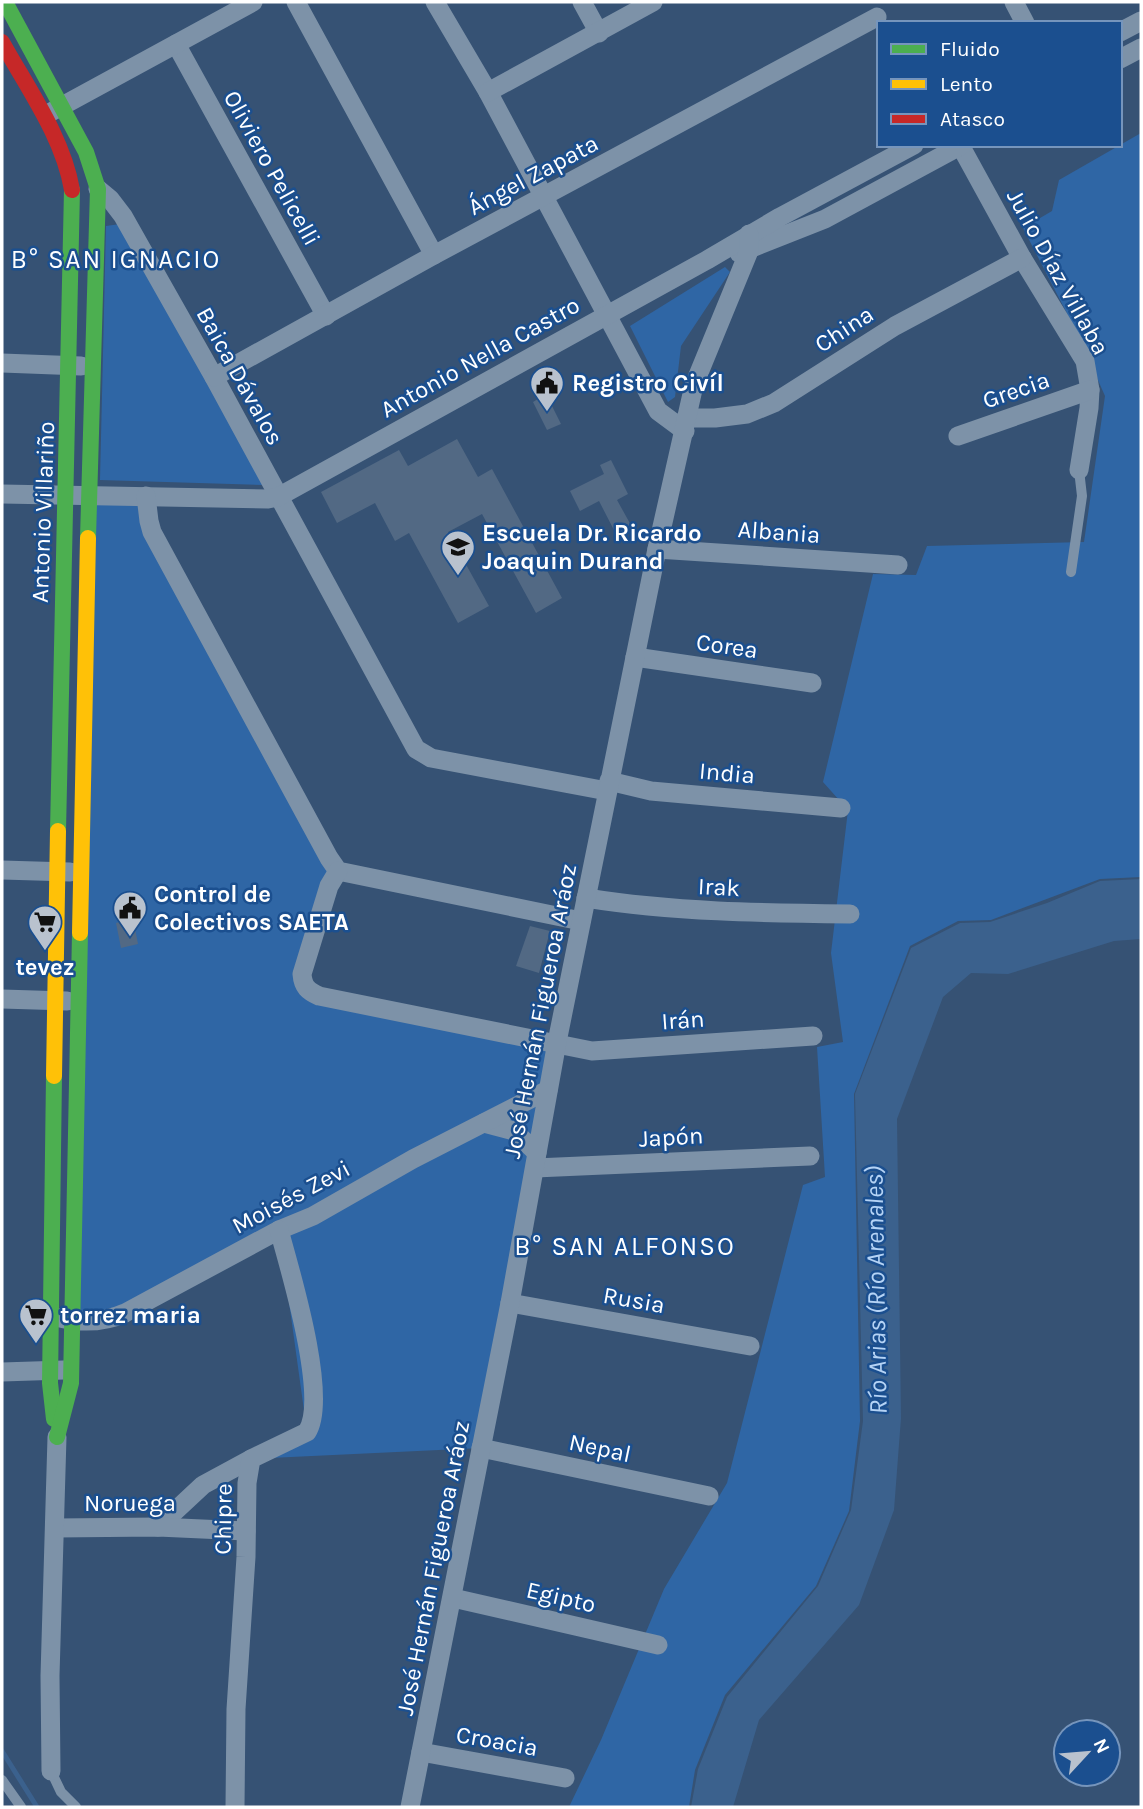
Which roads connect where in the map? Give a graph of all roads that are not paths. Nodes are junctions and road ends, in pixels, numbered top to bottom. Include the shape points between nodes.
1 (5, 2) edge
2 (253, 2) edge
3 (296, 2) edge
4 (436, 2) edge
5 (583, 2) edge
6 (653, 2) edge
7 (1014, 2) edge
8 (875, 14) edge
9 (1024, 21) edge
10 (1141, 21) edge
11 (1122, 31) edge
12 (599, 33) junction
13 (2, 42) edge
14 (176, 44) junction
15 (1141, 48) edge
16 (1122, 58) edge
17 (488, 92) junction
18 (61, 106) junction
19 (42, 116) junction
20 (911, 147) edge
21 (957, 147) edge
22 (962, 147) edge
23 (98, 189) junction
24 (544, 197) junction
25 (749, 243) junction
26 (434, 255) junction
27 (1022, 258) junction
28 (606, 313) junction
29 (326, 316) junction
30 (2, 363) edge
31 (70, 365) junction
32 (92, 367) junction
33 (214, 377) junction
34 (1090, 390) junction
35 (686, 425) junction
36 (958, 436) dead end
37 (1079, 470) joint
38 (2, 494) edge
39 (66, 494) junction
40 (90, 496) junction
41 (146, 496) junction
42 (278, 497) junction
43 (657, 549) junction
44 (898, 565) dead end
45 (1071, 572) dead end
46 (635, 657) junction
47 (812, 683) dead end
48 (410, 739) joint
49 (608, 786) junction
50 (841, 808) dead end
51 (2, 870) edge
52 (338, 871) junction
53 (57, 872) junction
54 (82, 873) junction
55 (586, 898) junction
56 (850, 914) dead end
57 (581, 921) junction
58 (2, 999) edge
59 (55, 1000) junction
60 (78, 1002) junction
61 (813, 1036) dead end
62 (557, 1042) junction
63 (548, 1090) junction
64 (484, 1123) junction
65 (810, 1156) dead end
66 (536, 1161) junction
67 (279, 1230) junction
68 (510, 1303) junction
69 (51, 1316) junction
70 (72, 1321) junction
71 (750, 1346) dead end
72 (71, 1369) junction
73 (2, 1372) edge
74 (51, 1372) junction
75 (57, 1437) junction
76 (481, 1448) junction
77 (251, 1459) junction
78 (709, 1496) dead end
79 (158, 1527) junction
80 (55, 1528) junction
81 (246, 1531) junction
82 (453, 1598) junction
83 (658, 1645) dead end
84 (421, 1752) junction
85 (51, 1771) joint
86 (565, 1778) dead end
87 (2, 1780) edge
88 (21, 1807) edge
89 (76, 1807) edge
90 (235, 1807) edge
91 (410, 1807) edge

1 - 18 street, Baica Dávalos
2 - 14 street
3 - 26 street
4 - 17 street
5 - 12 street
6 - 12 street
7 - 9 street
8 - 24 street, Ángel Zapata
10 - 11 street
12 - 17 street
13 - 19 street, Antonio Villariño
14 - 18 street
14 - 29 street, Oliviero Pelicelli
15 - 16 street
17 - 24 street
18 - 19 street
18 - 23 street, Baica Dávalos via 86,152
19 - 31 street, Antonio Villariño via 72,183
20 - 25 street, Antonio Nella Castro
21 - 25 street, Antonio Nella Castro via 825,219
22 - 27 street, Julio Díaz Villaba
23 - 32 street, Antonio Villariño
23 - 33 street, Baica Dávalos via 123,216
24 - 26 street, Ángel Zapata
24 - 28 street
25 - 28 street, Antonio Nella Castro
25 - 35 street, José Hernán Figueroa Aráoz via 694,385
26 - 29 street, Ángel Zapata
27 - 34 street, Julio Díaz Villaba via 1085,361
27 - 35 street, China via 895,326 774,403 747,414
28 - 35 street via 658,411
28 - 42 street, Antonio Nella Castro
29 - 33 street, Ángel Zapata
30 - 31 street
31 - 32 street
31 - 39 street, Antonio Villariño
32 - 40 street, Antonio Villariño
33 - 42 street, Baica Dávalos
34 - 36 street, Grecia
34 - 37 street, Julio Díaz Villaba
35 - 43 street, José Hernán Figueroa Aráoz
37 - 45 lane via 1082,496
38 - 39 street
39 - 40 street
39 - 53 street, Antonio Villariño
40 - 41 street
40 - 54 street, Antonio Villariño
41 - 42 street
41 - 52 street via 152,531
42 - 48 street, Baica Dávalos
43 - 44 street, Albania
43 - 46 street, José Hernán Figueroa Aráoz
46 - 47 street, Corea
46 - 49 street, José Hernán Figueroa Aráoz
48 - 49 street, India via 431,758
49 - 50 street, India
49 - 55 street, José Hernán Figueroa Aráoz
51 - 53 street
52 - 57 street
52 - 62 street, Irán via 329,886 302,974 310,991
53 - 54 street
53 - 59 street, Antonio Villariño
54 - 60 street, Antonio Villariño
55 - 56 street, Irak via 721,913
55 - 57 street, José Hernán Figueroa Aráoz
57 - 62 street, José Hernán Figueroa Aráoz
58 - 59 street
59 - 60 street
59 - 69 street, Antonio Villariño
60 - 70 street, Antonio Villariño
61 - 62 street, Irán via 592,1051
62 - 63 street, José Hernán Figueroa Aráoz
63 - 64 street, Moisés Zevi
63 - 66 street, José Hernán Figueroa Aráoz
64 - 66 street via 514,1131
64 - 67 street, Moisés Zevi
65 - 66 street, Japón
66 - 68 street, José Hernán Figueroa Aráoz
67 - 70 street, Moisés Zevi via 114,1318
67 - 77 street, Chipre via 306,1341 313,1416 307,1432
68 - 71 street, Rusia
68 - 76 street, José Hernán Figueroa Aráoz
69 - 70 street, Moisés Zevi
69 - 74 street, Antonio Villariño
70 - 72 street, Antonio Villariño
72 - 74 street
72 - 75 street, Antonio Villariño
73 - 74 street
74 - 75 street, Antonio Villariño
75 - 80 street
76 - 78 street, Nepal
76 - 82 street, José Hernán Figueroa Aráoz
77 - 79 street via 203,1485
77 - 81 street, Chipre
79 - 80 street, Noruega
79 - 81 street, Noruega
80 - 85 street
81 - 90 street, Chipre
82 - 83 street, Egipto
82 - 84 street, José Hernán Figueroa Aráoz
84 - 86 street, Croacia
84 - 91 street, José Hernán Figueroa Aráoz
85 - 89 lane via 61,1792
87 - 88 lane

